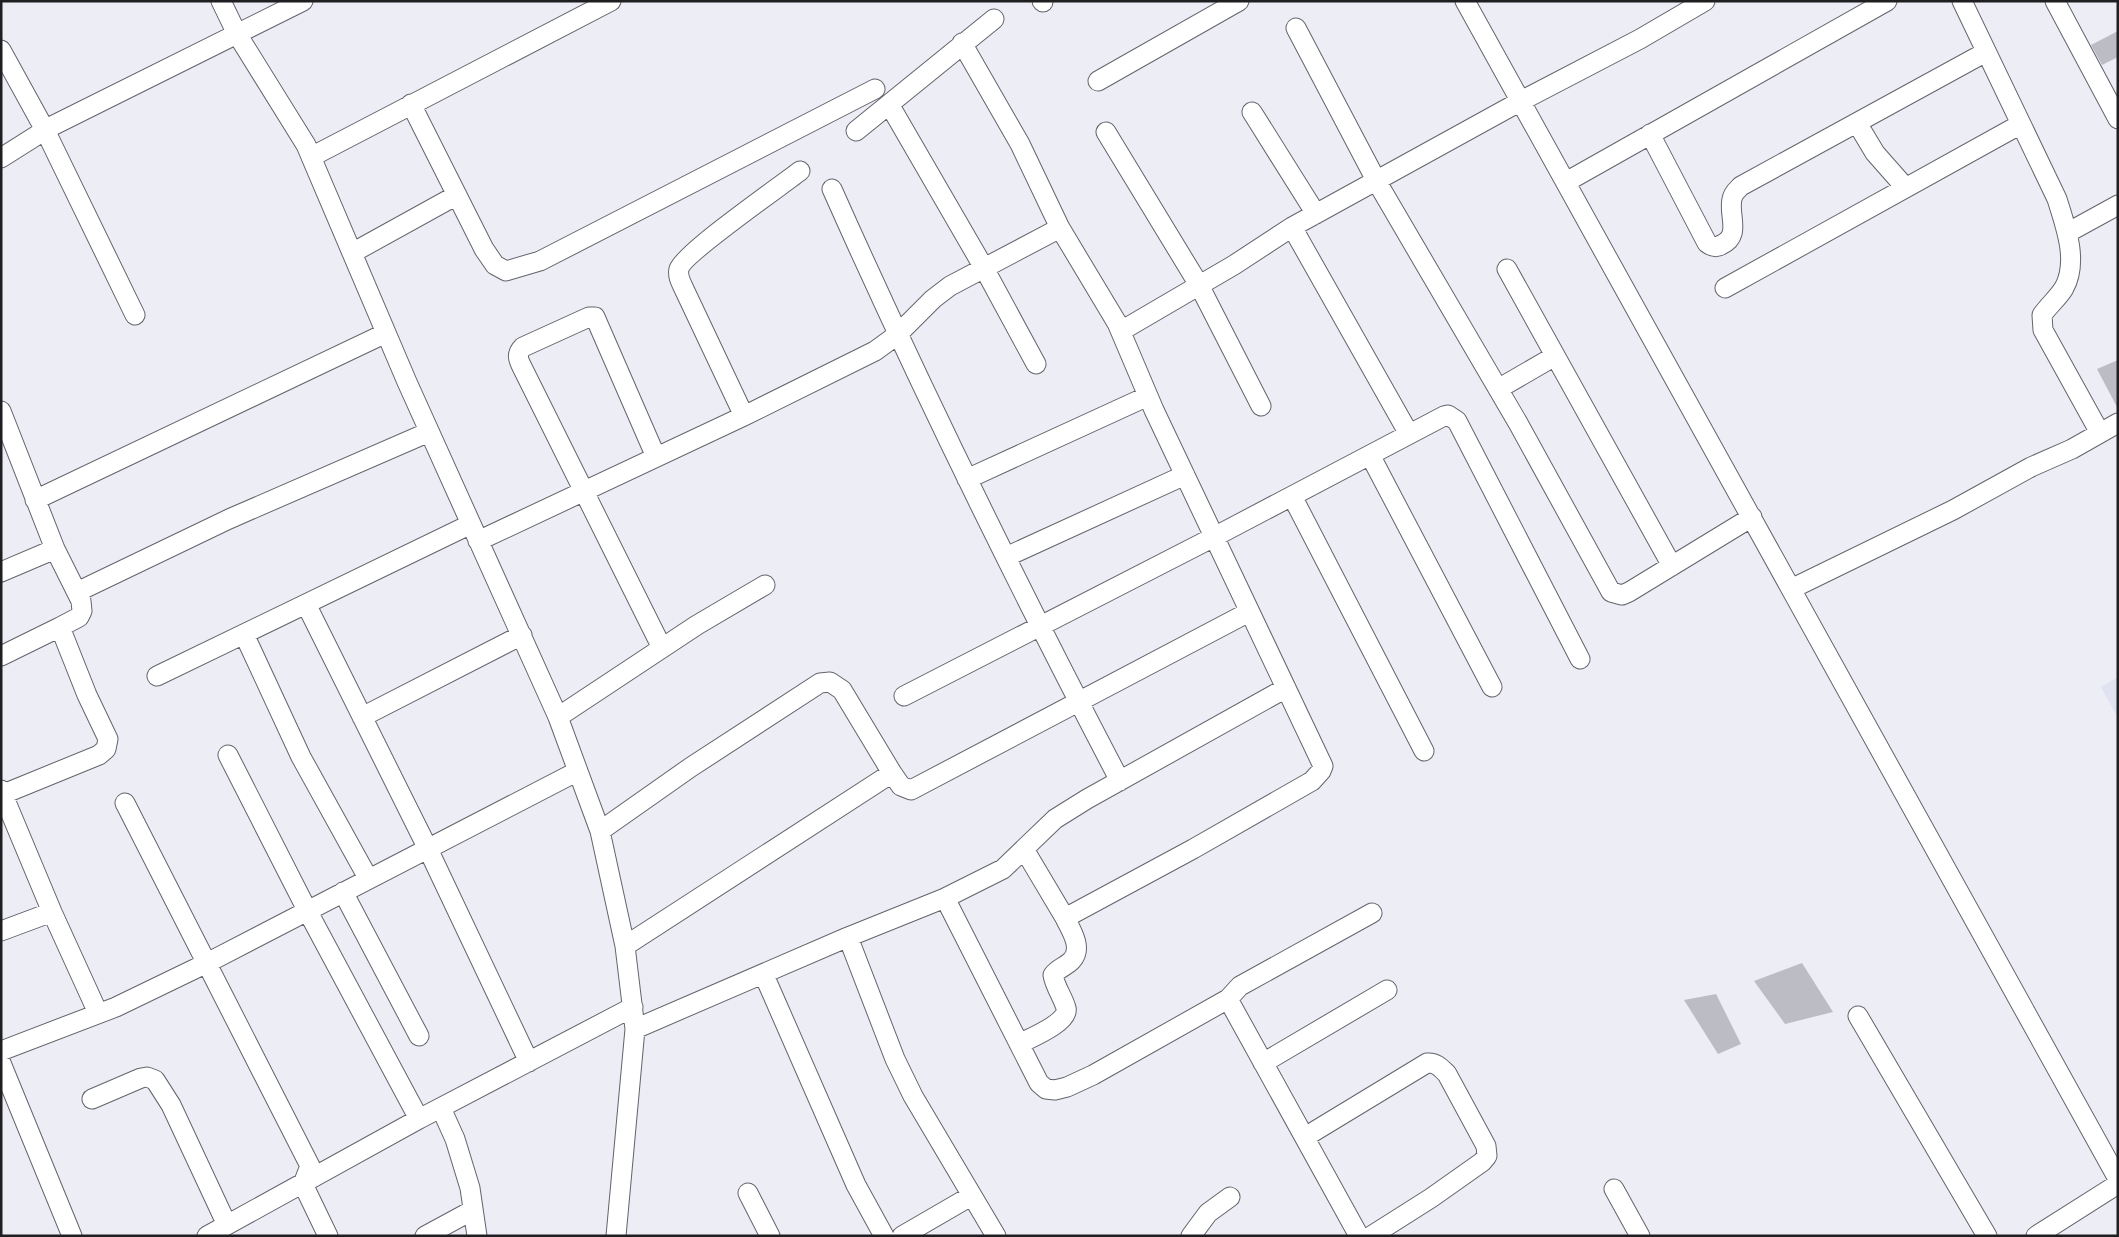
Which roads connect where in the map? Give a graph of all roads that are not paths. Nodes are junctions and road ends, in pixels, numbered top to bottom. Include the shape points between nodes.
1 (220, 1) edge
2 (303, 1) edge
3 (611, 1) edge
4 (1239, 1) edge
5 (1465, 1) edge
6 (1705, 1) edge
7 (1887, 1) edge
8 (1962, 1) edge
9 (2055, 1) edge
10 (994, 19) dead end
11 (1296, 28) dead end
12 (238, 34) junction
13 (962, 43) junction
14 (1, 50) edge
15 (1986, 52) junction
16 (1098, 81) dead end
17 (874, 88) dead end
18 (1522, 101) junction
19 (411, 104) junction
20 (889, 104) junction
21 (1252, 112) dead end
22 (2118, 119) edge
23 (1857, 123) junction
24 (2020, 124) junction
25 (45, 130) junction
26 (856, 131) dead end
27 (1106, 132) dead end
28 (1650, 134) junction
29 (311, 157) junction
30 (1, 158) edge
31 (800, 171) dead end
32 (1378, 182) junction
33 (1566, 182) junction
34 (1905, 187) junction
35 (832, 189) dead end
36 (457, 195) junction
37 (2118, 205) edge
38 (1316, 214) junction
39 (1060, 228) junction
40 (1292, 228) junction
41 (2067, 233) junction
42 (352, 254) junction
43 (984, 268) junction
44 (1507, 269) dead end
45 (1199, 285) junction
46 (1724, 288) dead end
47 (135, 315) dead end
48 (1121, 331) junction
49 (386, 333) junction
50 (897, 335) junction
51 (1555, 356) junction
52 (1036, 364) dead end
53 (1498, 389) junction
54 (1148, 396) junction
55 (1261, 406) dead end
56 (1, 411) edge
57 (744, 416) junction
58 (2118, 423) edge
59 (429, 432) junction
60 (2100, 433) junction
61 (1410, 434) junction
62 (1370, 455) junction
63 (656, 457) junction
64 (1185, 475) junction
65 (967, 479) junction
66 (584, 491) junction
67 (1292, 496) junction
68 (35, 500) junction
69 (1752, 518) junction
70 (474, 533) junction
71 (1214, 537) junction
72 (55, 549) junction
73 (1006, 557) junction
74 (1672, 566) junction
75 (1, 572) edge
76 (765, 585) dead end
77 (1791, 589) junction
78 (77, 592) junction
79 (306, 604) junction
80 (1249, 612) junction
81 (60, 627) junction
82 (1040, 627) junction
83 (244, 634) junction
84 (522, 635) junction
85 (662, 648) junction
86 (1, 656) edge
87 (1580, 659) dead end
88 (157, 676) dead end
89 (1492, 687) dead end
90 (1286, 688) junction
91 (904, 696) dead end
92 (1078, 700) junction
93 (362, 717) junction
94 (558, 717) junction
95 (1424, 751) dead end
96 (228, 755) dead end
97 (578, 771) junction
98 (892, 773) junction
99 (1120, 781) junction
100 (2, 793) edge
101 (125, 803) dead end
102 (600, 831) junction
103 (428, 849) junction
104 (1024, 849) junction
105 (368, 878) junction
106 (343, 892) junction
107 (945, 898) junction
108 (308, 910) junction
109 (52, 912) junction
110 (1372, 913) dead end
111 (1065, 918) junction
112 (1, 931) edge
113 (848, 937) junction
114 (625, 946) junction
115 (207, 963) junction
116 (764, 975) junction
117 (1387, 990) dead end
118 (1228, 999) junction
119 (633, 1007) junction
120 (98, 1013) junction
121 (1858, 1016) dead end
122 (635, 1029) junction
123 (419, 1036) dead end
124 (1019, 1044) junction
125 (1, 1050) edge
126 (529, 1062) junction
127 (1, 1063) edge
128 (1263, 1063) junction
129 (92, 1099) dead end
130 (441, 1108) junction
131 (419, 1119) junction
132 (1305, 1137) junction
133 (2118, 1179) edge
134 (303, 1184) junction
135 (2118, 1184) edge
136 (1614, 1189) dead end
137 (748, 1193) dead end
138 (971, 1196) junction
139 (1230, 1197) dead end
140 (473, 1210) junction
141 (227, 1225) junction
142 (72, 1236) edge
143 (207, 1236) edge
144 (328, 1236) edge
145 (425, 1236) edge
146 (477, 1236) edge
147 (616, 1236) edge
148 (770, 1236) edge
149 (884, 1236) edge
150 (902, 1236) edge
151 (996, 1236) edge
152 (1191, 1236) edge
153 (1359, 1236) edge
154 (1371, 1236) edge
155 (1640, 1236) edge
156 (1987, 1236) edge
157 (2036, 1236) edge

1 - 12 street
2 - 12 street
3 - 19 street
4 - 16 street
5 - 18 street
6 - 18 street
7 - 28 street
8 - 15 street
9 - 22 street
10 - 13 street
11 - 32 street
12 - 25 street
12 - 29 street
13 - 20 street
13 - 39 street via 1020,144
14 - 25 street
15 - 23 street
15 - 24 street
17 - 36 street via 540,261 506,271 496,265 488,254
18 - 32 street
18 - 33 street
19 - 29 street
19 - 36 street
20 - 26 street
20 - 43 street
21 - 38 street
23 - 28 street via 1741,186 1732,198 1732,234 1728,241 1715,247 1707,242
23 - 34 street via 1875,153
24 - 34 street
24 - 41 street via 2057,199
25 - 30 street
25 - 47 street
27 - 45 street
28 - 33 street
29 - 42 street
31 - 57 street via 716,234 679,268 678,277 684,291
32 - 38 street
32 - 53 street
33 - 69 street
34 - 46 street
35 - 50 street
36 - 42 street
37 - 41 street
38 - 40 street
39 - 43 street
39 - 48 street
40 - 45 street
40 - 61 street
41 - 60 street via 2070,252 2066,285 2042,315 2042,330
42 - 49 street
43 - 50 street via 938,295
43 - 52 street
44 - 51 street
45 - 48 street
45 - 55 street
48 - 54 street
49 - 59 street
49 - 68 street
50 - 57 street via 875,350
50 - 65 street
51 - 53 street
51 - 74 street
53 - 74 street via 1612,592 1622,595 1629,592
54 - 64 street
54 - 65 street
56 - 68 street
57 - 63 street
58 - 60 street
59 - 70 street
59 - 78 street via 229,519
60 - 77 street via 1884,545
61 - 62 street
61 - 87 street via 1444,416 1457,421
62 - 67 street
62 - 89 street
63 - 66 street
63 - 66 street via 595,317 523,347 518,357
64 - 71 street
64 - 73 street
65 - 73 street
66 - 70 street
66 - 85 street
67 - 71 street
67 - 95 street
68 - 72 street
69 - 74 street
69 - 77 street
70 - 79 street
70 - 84 street
71 - 80 street
71 - 82 street
72 - 75 street
72 - 78 street
73 - 82 street
76 - 85 street
77 - 133 street
78 - 81 street via 82,611 74,621
79 - 83 street
79 - 93 street
80 - 90 street
80 - 92 street
81 - 86 street
81 - 100 street via 108,745 99,754
82 - 91 street
82 - 92 street
83 - 88 street
83 - 105 street via 301,757
84 - 93 street
84 - 94 street
85 - 94 street
90 - 99 street
90 - 111 street via 1323,766 1318,775 1193,849
92 - 98 street via 911,790 901,786
92 - 99 street
93 - 103 street
94 - 97 street
96 - 108 street
97 - 102 street
97 - 103 street
98 - 102 street via 842,690 830,682 820,683
98 - 114 street
99 - 104 street via 1055,819
100 - 109 street
101 - 115 street
102 - 114 street
103 - 105 street
103 - 126 street
104 - 107 street via 998,872
104 - 111 street
105 - 106 street
106 - 108 street
106 - 123 street
107 - 113 street
107 - 124 street
108 - 115 street
108 - 131 street
109 - 112 street
109 - 120 street
110 - 118 street via 1240,986
111 - 124 street via 1074,937 1076,953 1053,975 1066,1009 1065,1016 1057,1024
113 - 116 street
113 - 138 street via 895,1059
114 - 119 street
115 - 120 street
115 - 134 street via 310,1166
116 - 122 street
116 - 149 street via 856,1185
117 - 128 street
118 - 124 street via 1067,1088 1046,1089 1039,1083
118 - 128 street
119 - 122 street
119 - 126 street
120 - 125 street
121 - 156 street
122 - 147 street
126 - 130 street
127 - 142 street
128 - 132 street
129 - 141 street via 141,1078 155,1080 171,1104
130 - 131 street
130 - 140 street via 455,1139
131 - 134 street
132 - 153 street
132 - 154 street via 1427,1063 1441,1067 1447,1074 1486,1146 1487,1156 1431,1198
134 - 141 street
134 - 144 street
135 - 157 street
136 - 155 street
137 - 148 street
138 - 150 street
138 - 151 street
139 - 152 street via 1208,1213
140 - 145 street
140 - 146 street
141 - 143 street

